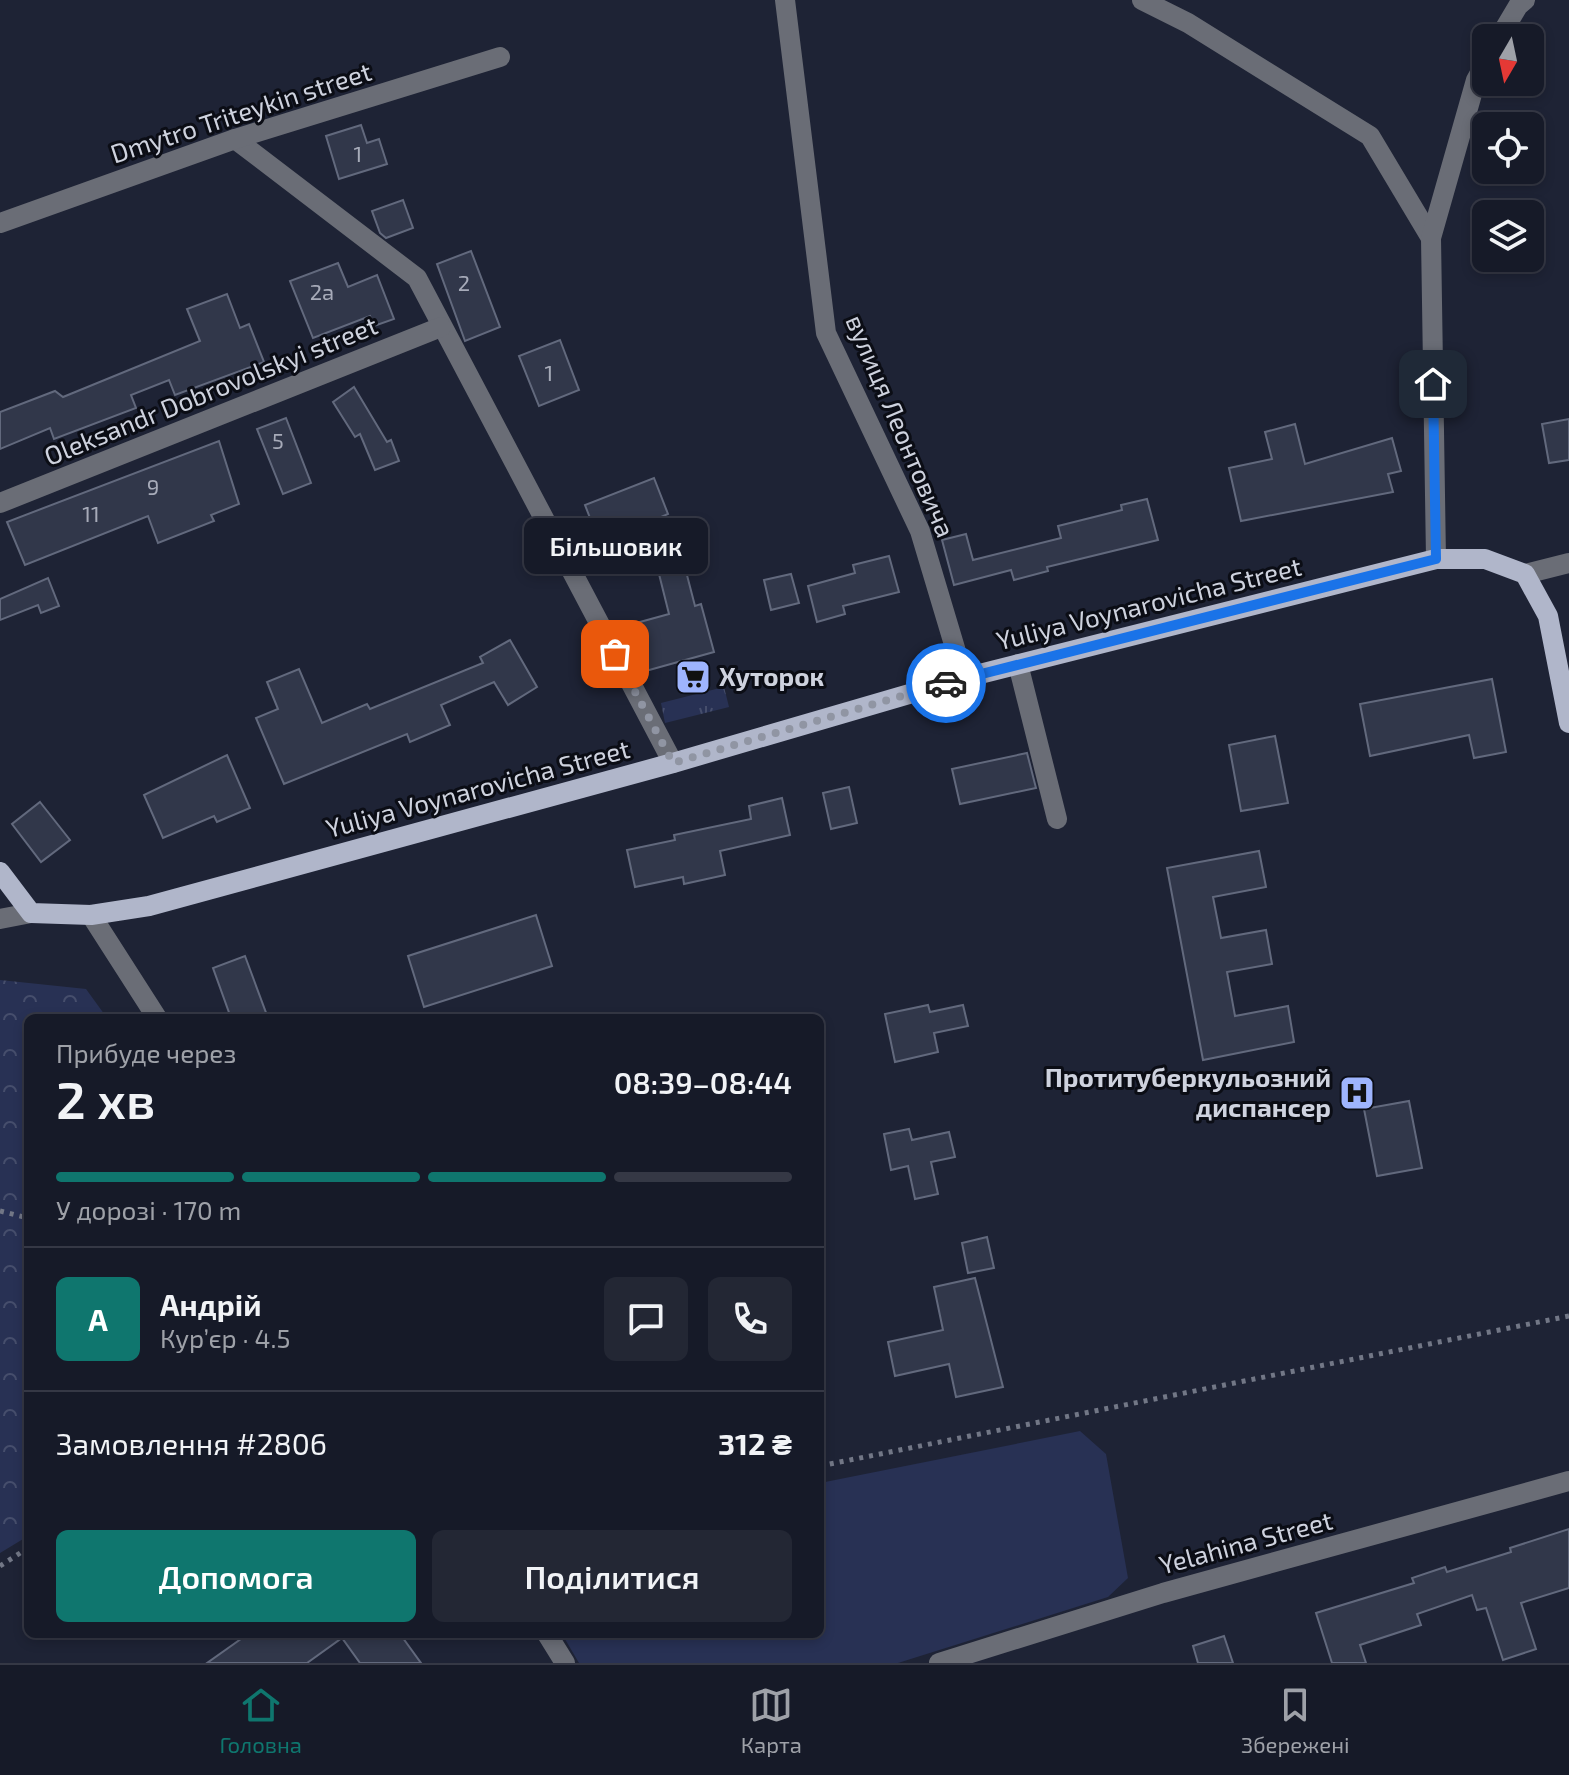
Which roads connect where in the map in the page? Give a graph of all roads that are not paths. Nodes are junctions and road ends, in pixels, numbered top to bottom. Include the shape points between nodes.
1 (785, 0) edge
2 (1142, 0) edge
3 (1520, 2) edge
4 (1507, 24) edge
5 (500, 57) dead end
6 (1472, 94) edge
7 (235, 139) junction
8 (0, 223) edge
9 (1431, 238) junction
10 (441, 327) junction
11 (0, 503) edge
12 (1436, 559) junction
13 (1569, 563) edge
14 (1525, 574) junction
15 (1018, 664) junction
16 (964, 678) junction
17 (1569, 723) edge
18 (673, 763) junction
19 (1057, 819) dead end
20 (0, 872) edge
21 (31, 913) junction
22 (91, 915) junction
23 (0, 919) edge
24 (154, 1014) edge
25 (1569, 1481) edge
26 (549, 1638) edge
27 (565, 1663) edge
28 (939, 1663) edge

1 - 16 street, вулиця Леонтовича via 826,333 920,531
2 - 9 street via 1370,136
3 - 4 street
5 - 7 street, Dmytro Triteykin street
6 - 9 street
7 - 8 street, Dmytro Triteykin street
7 - 10 street via 417,278
9 - 12 street
10 - 11 street, Oleksandr Dobrovolskyi street
10 - 18 street
12 - 14 main road, Yuliya Voynarovicha Street via 1485,559
12 - 15 main road, Yuliya Voynarovicha Street
13 - 14 street
14 - 17 main road via 1548,616
15 - 16 main road, Yuliya Voynarovicha Street
15 - 19 street
16 - 18 main road, Yuliya Voynarovicha Street
18 - 22 main road, Yuliya Voynarovicha Street via 149,906
20 - 21 main road
21 - 22 main road, Yuliya Voynarovicha Street
21 - 23 street, Yuliya Voynarovicha Street
22 - 24 street
25 - 28 street, Yelahina Street via 1163,1593
26 - 27 street

